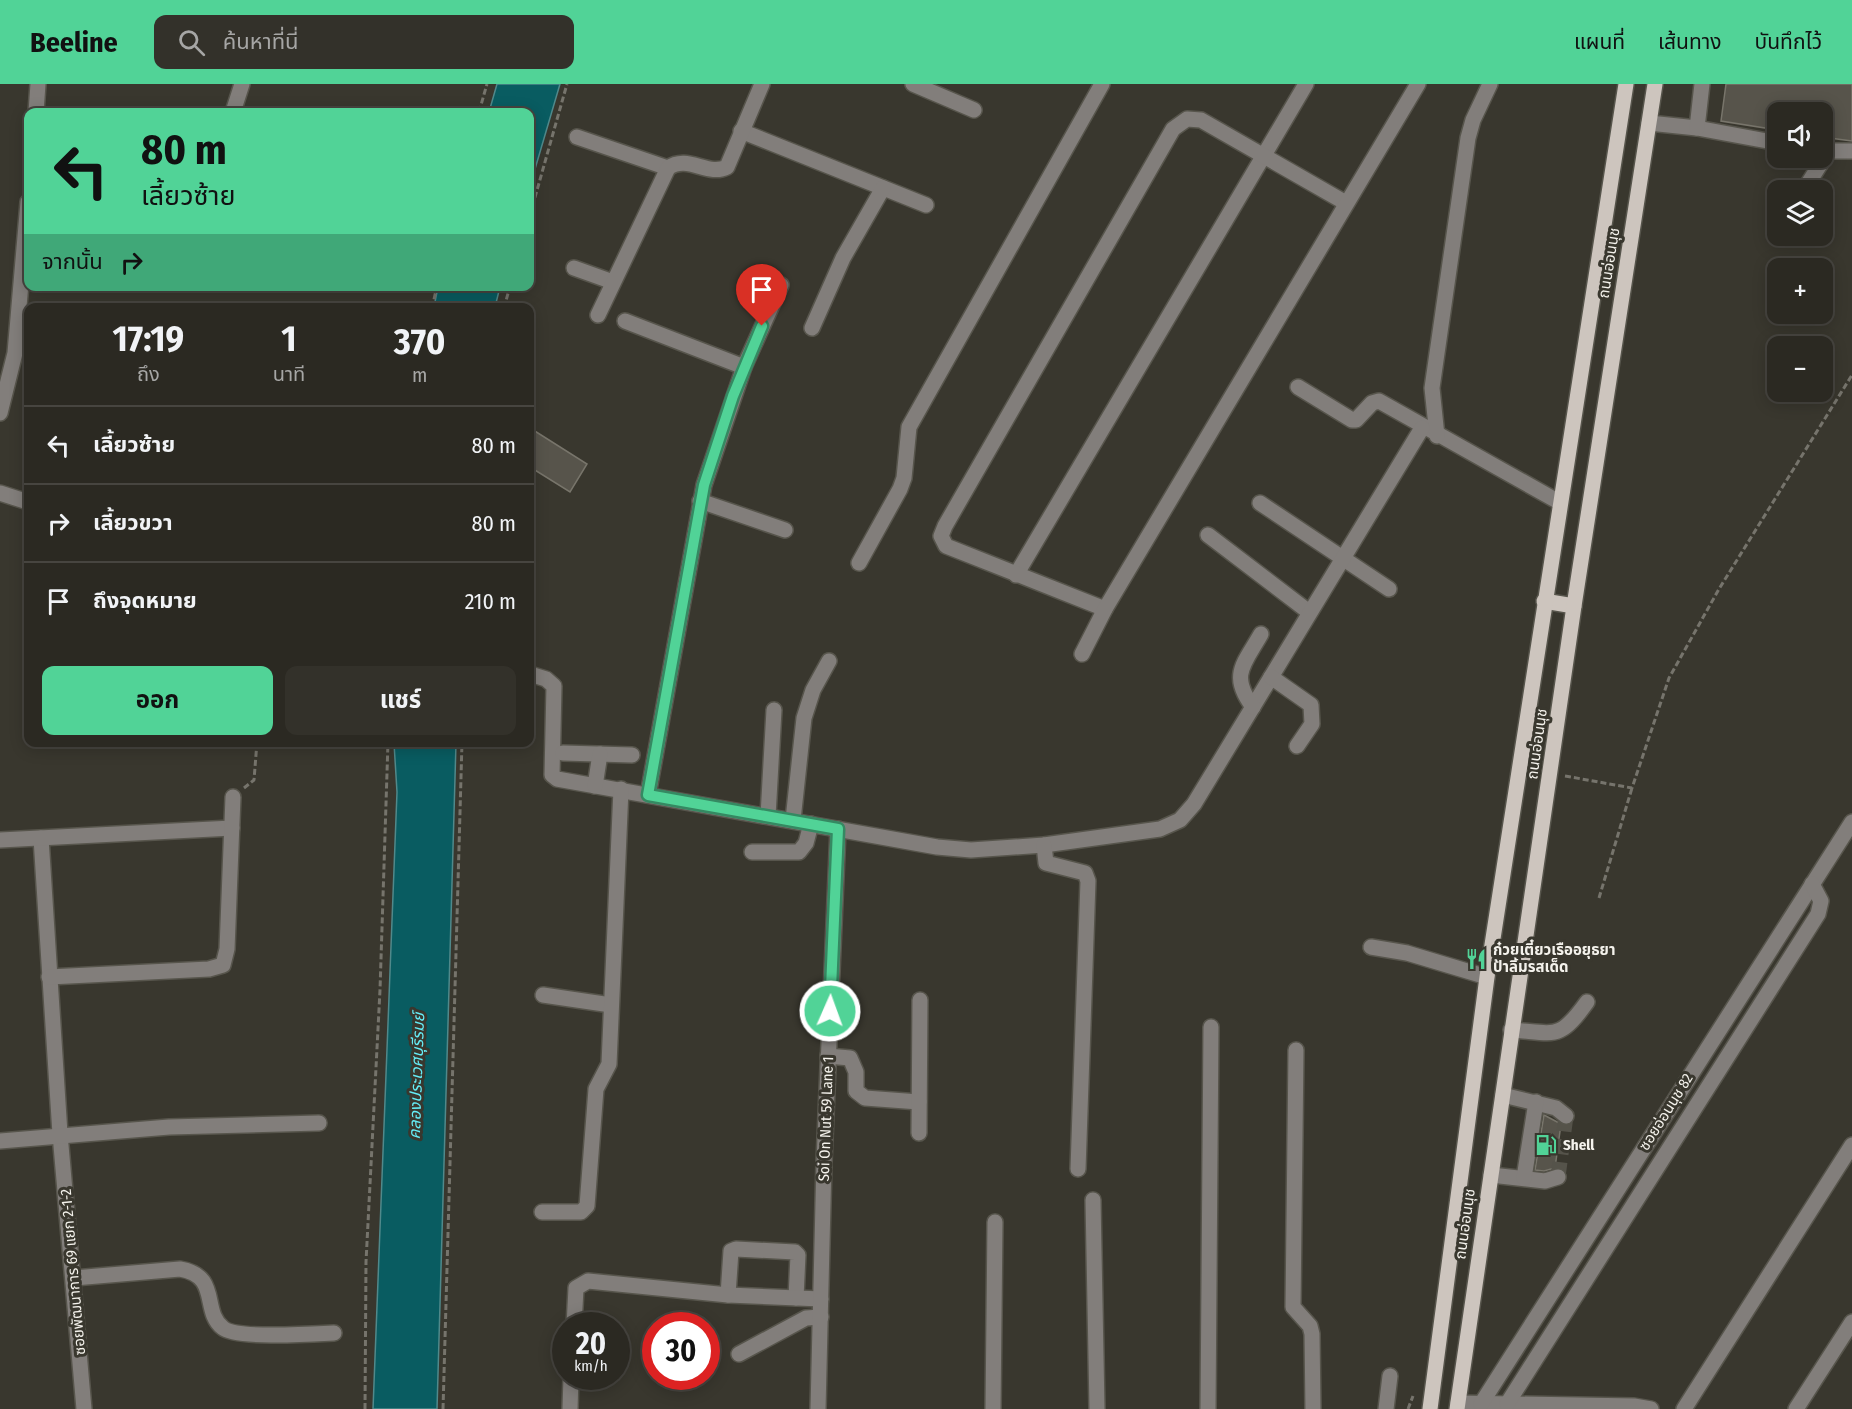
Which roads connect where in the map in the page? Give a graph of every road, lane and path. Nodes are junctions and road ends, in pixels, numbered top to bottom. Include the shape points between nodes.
1 (38, 84) edge
2 (242, 84) edge
3 (487, 84) edge
4 (567, 84) edge
5 (762, 84) edge
6 (913, 84) edge
7 (1102, 84) edge
8 (1306, 84) edge
9 (1418, 84) edge
10 (1490, 84) edge
11 (1626, 84) edge
12 (1655, 84) edge
13 (1702, 84) edge
14 (36, 108) edge
15 (234, 108) edge
16 (479, 108) edge
17 (974, 110) dead end
18 (1649, 123) junction
19 (1697, 128) junction
20 (741, 131) junction
21 (577, 137) dead end
22 (1767, 141) edge
23 (1833, 151) edge
24 (1852, 151) edge
25 (1263, 155) junction
26 (668, 168) junction
27 (883, 188) junction
28 (534, 201) edge
29 (1346, 203) junction
30 (926, 205) dead end
31 (24, 248) edge
32 (574, 268) dead end
33 (613, 282) junction
34 (781, 285) dead end
35 (598, 315) dead end
36 (625, 321) dead end
37 (812, 328) dead end
38 (744, 368) junction
39 (1852, 375) edge
40 (1298, 387) dead end
41 (0, 413) edge
42 (1422, 428) junction
43 (1437, 436) junction
44 (0, 493) edge
45 (702, 495) junction
46 (24, 501) edge
47 (1559, 502) junction
48 (1260, 503) dead end
49 (785, 530) dead end
50 (1208, 535) dead end
51 (1341, 559) junction
52 (858, 563) dead end
53 (1016, 575) junction
54 (1389, 589) dead end
55 (1544, 601) junction
56 (1574, 606) junction
57 (1106, 609) junction
58 (1309, 612) junction
59 (1261, 634) dead end
60 (1082, 654) dead end
61 (829, 661) dead end
62 (534, 675) edge
63 (1270, 677) junction
64 (1253, 707) junction
65 (774, 710) dead end
66 (1297, 746) dead end
67 (257, 747) edge
68 (388, 747) edge
69 (462, 747) edge
70 (563, 753) dead end
71 (600, 754) junction
72 (632, 755) dead end
73 (1551, 774) junction
74 (596, 786) junction
75 (1632, 788) junction
76 (621, 789) junction
77 (648, 795) junction
78 (233, 797) joint
79 (768, 816) junction
80 (793, 820) junction
81 (1852, 822) edge
82 (811, 824) junction
83 (232, 828) junction
84 (838, 829) junction
85 (41, 838) junction
86 (0, 840) edge
87 (1044, 845) junction
88 (752, 852) dead end
89 (1812, 884) junction
90 (1599, 898) dead end
91 (1371, 947) dead end
92 (49, 977) junction
93 (1487, 977) junction
94 (543, 995) dead end
95 (920, 1000) dead end
96 (1587, 1002) dead end
97 (611, 1005) junction
98 (1211, 1027) dead end
99 (1511, 1030) junction
100 (1296, 1050) dead end
101 (828, 1056) junction
102 (1503, 1095) junction
103 (919, 1102) junction
104 (1536, 1102) junction
105 (1566, 1116) dead end
106 (319, 1123) dead end
107 (919, 1133) dead end
108 (60, 1134) junction
109 (0, 1142) edge
110 (1852, 1144) edge
111 (1078, 1169) dead end
112 (1491, 1175) junction
113 (1558, 1177) dead end
114 (1524, 1178) junction
115 (1093, 1200) dead end
116 (542, 1212) dead end
117 (995, 1222) dead end
118 (74, 1278) junction
119 (728, 1295) junction
120 (796, 1298) junction
121 (821, 1299) junction
122 (575, 1312) edge
123 (821, 1317) junction
124 (1852, 1322) edge
125 (334, 1334) dead end
126 (739, 1354) dead end
127 (1390, 1376) dead end
128 (571, 1390) edge
129 (1413, 1396) dead end
130 (1481, 1404) junction
131 (1507, 1404) junction
132 (1458, 1406) edge
133 (84, 1409) edge
134 (365, 1409) edge
135 (443, 1409) edge
136 (570, 1409) edge
137 (818, 1409) edge
138 (993, 1409) edge
139 (1097, 1409) edge
140 (1209, 1409) edge
141 (1313, 1409) edge
142 (1386, 1409) edge
143 (1408, 1409) edge
144 (1430, 1409) edge
145 (1651, 1409) edge
146 (1684, 1409) edge
147 (1796, 1409) edge

1 - 14 street
2 - 15 street
3 - 16 path
4 - 28 path
5 - 20 street
6 - 17 street
7 - 52 street via 909,427 900,489
8 - 25 street
9 - 29 street
10 - 43 street via 1468,138 1432,388
11 - 47 main road, ถนนอ่อนนุช
12 - 18 main road, ถนนอ่อนนุช
13 - 19 street
18 - 19 street
18 - 56 main road, ถนนอ่อนนุช
19 - 22 street
20 - 26 street via 727,168 714,170 676,162
20 - 27 street
21 - 26 street
23 - 24 street
25 - 29 street
25 - 53 street
25 - 53 street via 1201,120 1187,119 1173,129 941,536 946,546
26 - 33 street
27 - 30 street
27 - 37 street via 843,258
29 - 57 street
31 - 41 street via 15,353
32 - 33 street
33 - 35 street
34 - 38 street
36 - 38 street
38 - 45 street
39 - 75 path via 1719,589 1669,678
40 - 42 street via 1352,420 1379,401
42 - 43 street
42 - 51 street
43 - 47 street
44 - 46 street
45 - 49 street
45 - 77 street
47 - 55 main road, ถนนอ่อนนุช
48 - 51 street
50 - 58 street
51 - 54 street
51 - 58 street
53 - 57 street
55 - 56 main road
55 - 93 main road, ถนนอ่อนนุช
56 - 73 main road, ถนนอ่อนนุช
57 - 60 street
58 - 63 street
59 - 64 street via 1242,667 1239,683
61 - 80 street via 813,690 804,718
62 - 74 street via 554,686 552,775
63 - 64 street
63 - 66 street via 1311,705 1312,724
64 - 87 street via 1194,804 1180,820 1160,829
65 - 79 street
67 - 78 path via 254,780
68 - 134 path via 366,1262
69 - 135 path
70 - 71 street
71 - 72 street
71 - 74 street
73 - 75 path
73 - 99 main road, ถนนอ่อนนุช
74 - 76 street
75 - 90 path
76 - 77 street
76 - 97 street
77 - 79 street
78 - 83 street
79 - 80 street
80 - 82 street
81 - 89 street, ซอยอ่อนนุช 82
82 - 84 street
82 - 88 street via 799,852
83 - 85 street
83 - 92 street via 223,965 209,969
84 - 87 street via 971,850
84 - 101 street, Soi On Nut 59 Lane 1
85 - 86 street
85 - 92 street, ซอยพัฒนาการ 69 แยก 2-1-2
87 - 111 street via 1046,863 1085,873 1088,881
89 - 130 street, ซอยอ่อนนุช 82
89 - 131 street via 1821,901 1818,914
91 - 93 street via 1418,956
92 - 108 street, ซอยพัฒนาการ 69 แยก 2-1-2
93 - 144 main road, ถนนอ่อนนุช
94 - 97 street
95 - 103 street
96 - 99 street via 1569,1027 1559,1032
97 - 116 street via 609,1064 596,1089 587,1206 581,1212
98 - 140 street
99 - 102 main road, ถนนอ่อนนุช
100 - 141 street via 1293,1307 1312,1334
101 - 103 street via 850,1058 856,1072 856,1091 865,1098
101 - 121 street, Soi On Nut 59 Lane 1
102 - 104 street
102 - 112 main road, ถนนอ่อนนุช
103 - 107 street
104 - 105 street via 1556,1108
104 - 114 street
106 - 108 street
108 - 109 street
108 - 118 street, ซอยพัฒนาการ 69 แยก 2-1-2
110 - 146 street
112 - 114 street
112 - 132 main road, ถนนอ่อนนุช
113 - 114 street via 1551,1182
115 - 139 street
117 - 138 street
118 - 125 street via 190,1271 204,1282 224,1329 243,1334
118 - 133 street, ซอยพัฒนาการ 69 แยก 2-1-2
119 - 120 street
119 - 120 street via 731,1251 736,1249 795,1252
119 - 122 street via 588,1281 576,1288
120 - 121 street
121 - 123 street, Soi On Nut 59 Lane 1
123 - 126 street via 806,1318
123 - 137 street, Soi On Nut 59 Lane 1
124 - 147 street
127 - 142 street
128 - 136 street
129 - 143 path
130 - 131 street
130 - 132 street
131 - 145 street

